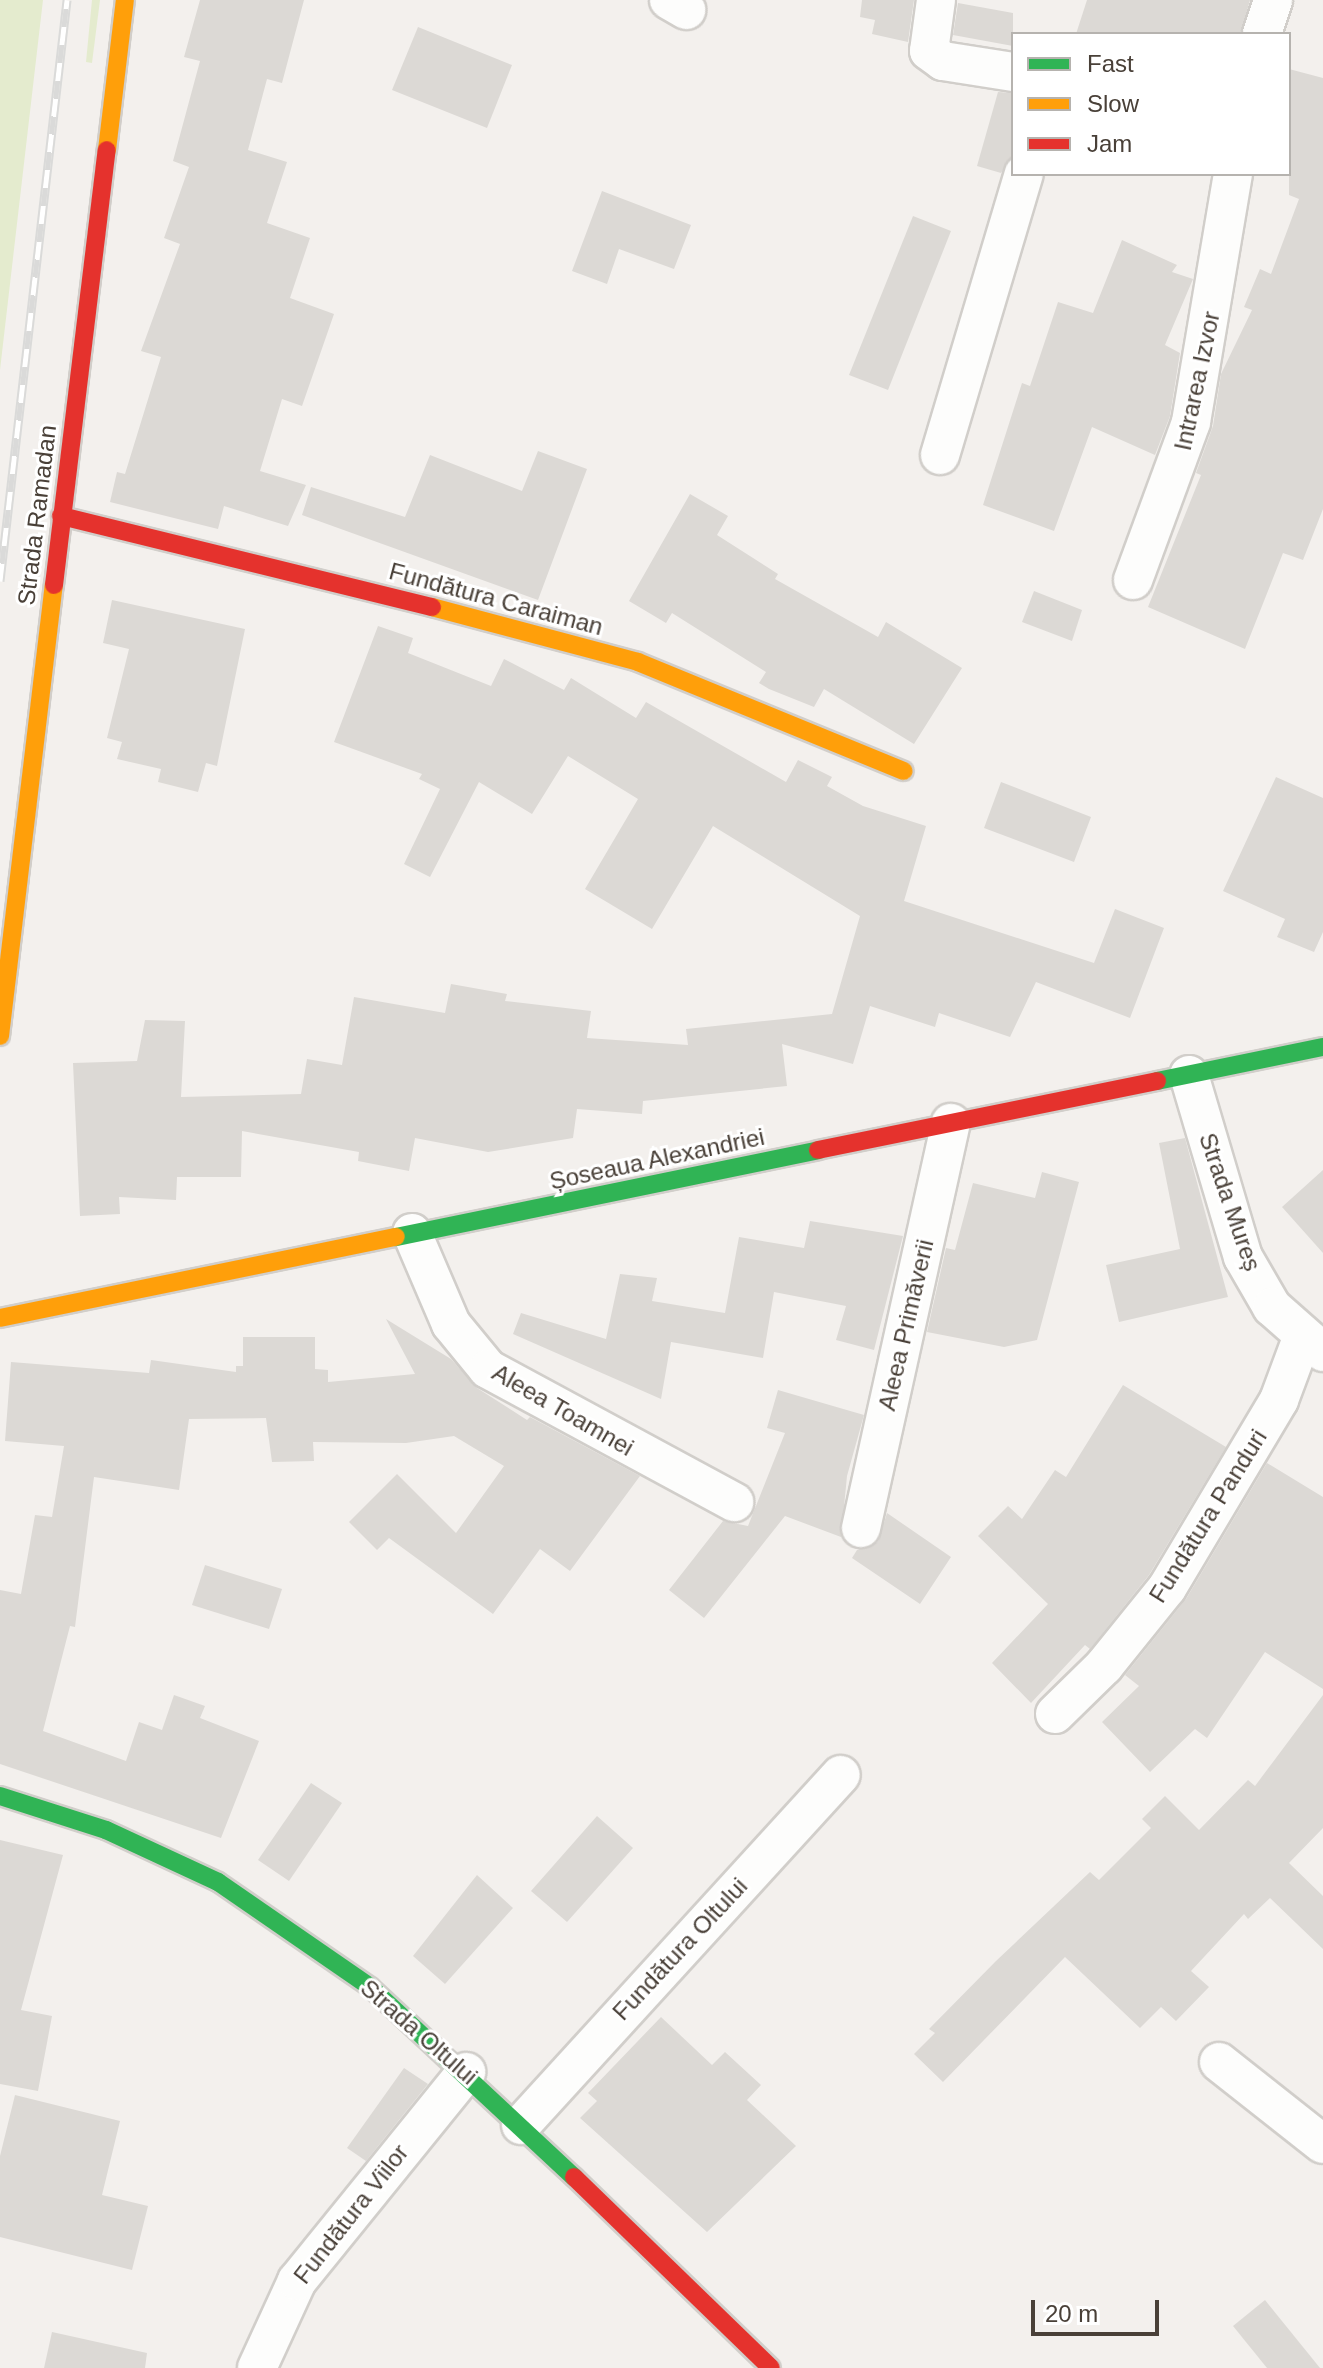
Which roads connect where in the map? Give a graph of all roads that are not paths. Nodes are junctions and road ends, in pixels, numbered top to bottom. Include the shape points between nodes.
1 (125, 0) edge
2 (936, 0) edge
3 (1273, 0) edge
4 (1263, 32) edge
5 (1011, 72) edge
6 (1023, 176) edge
7 (1233, 176) edge
8 (940, 455) dead end
9 (61, 516) junction
10 (1133, 580) dead end
11 (904, 771) dead end
12 (0, 1036) edge
13 (1323, 1047) edge
14 (1189, 1075) junction
15 (951, 1123) junction
16 (412, 1233) junction
17 (0, 1318) edge
18 (1312, 1345) edge
19 (734, 1502) dead end
20 (861, 1528) dead end
21 (1055, 1714) dead end
22 (841, 1775) dead end
23 (0, 1796) edge
24 (1219, 2062) dead end
25 (466, 2072) junction
26 (521, 2125) junction
27 (1323, 2144) edge
28 (257, 2368) edge
29 (771, 2368) edge

1 - 9 street, Strada Ramadan
2 - 5 street via 929,51 943,61
3 - 4 street
6 - 8 street
7 - 10 street, Intrarea Izvor via 1191,422
9 - 11 street, Fundătura Caraiman via 566,640 638,662
9 - 12 street, Strada Ramadan
13 - 14 street, Șoseaua Alexandriei
14 - 15 street, Șoseaua Alexandriei
14 - 18 street, Strada Mureș via 1243,1257 1272,1307
15 - 16 street, Șoseaua Alexandriei
15 - 20 street, Aleea Primăverii
16 - 17 street, Șoseaua Alexandriei
16 - 19 street, Aleea Toamnei via 451,1324 488,1369
18 - 21 street, Fundătura Panduri via 1167,1588 1104,1666
22 - 26 street, Fundătura Oltului
23 - 25 street, Strada Oltului via 106,1830 218,1882 370,1987
24 - 27 street
25 - 26 street, Strada Oltului
25 - 28 street, Fundătura Viilor via 297,2281
26 - 29 street, Strada Oltului

